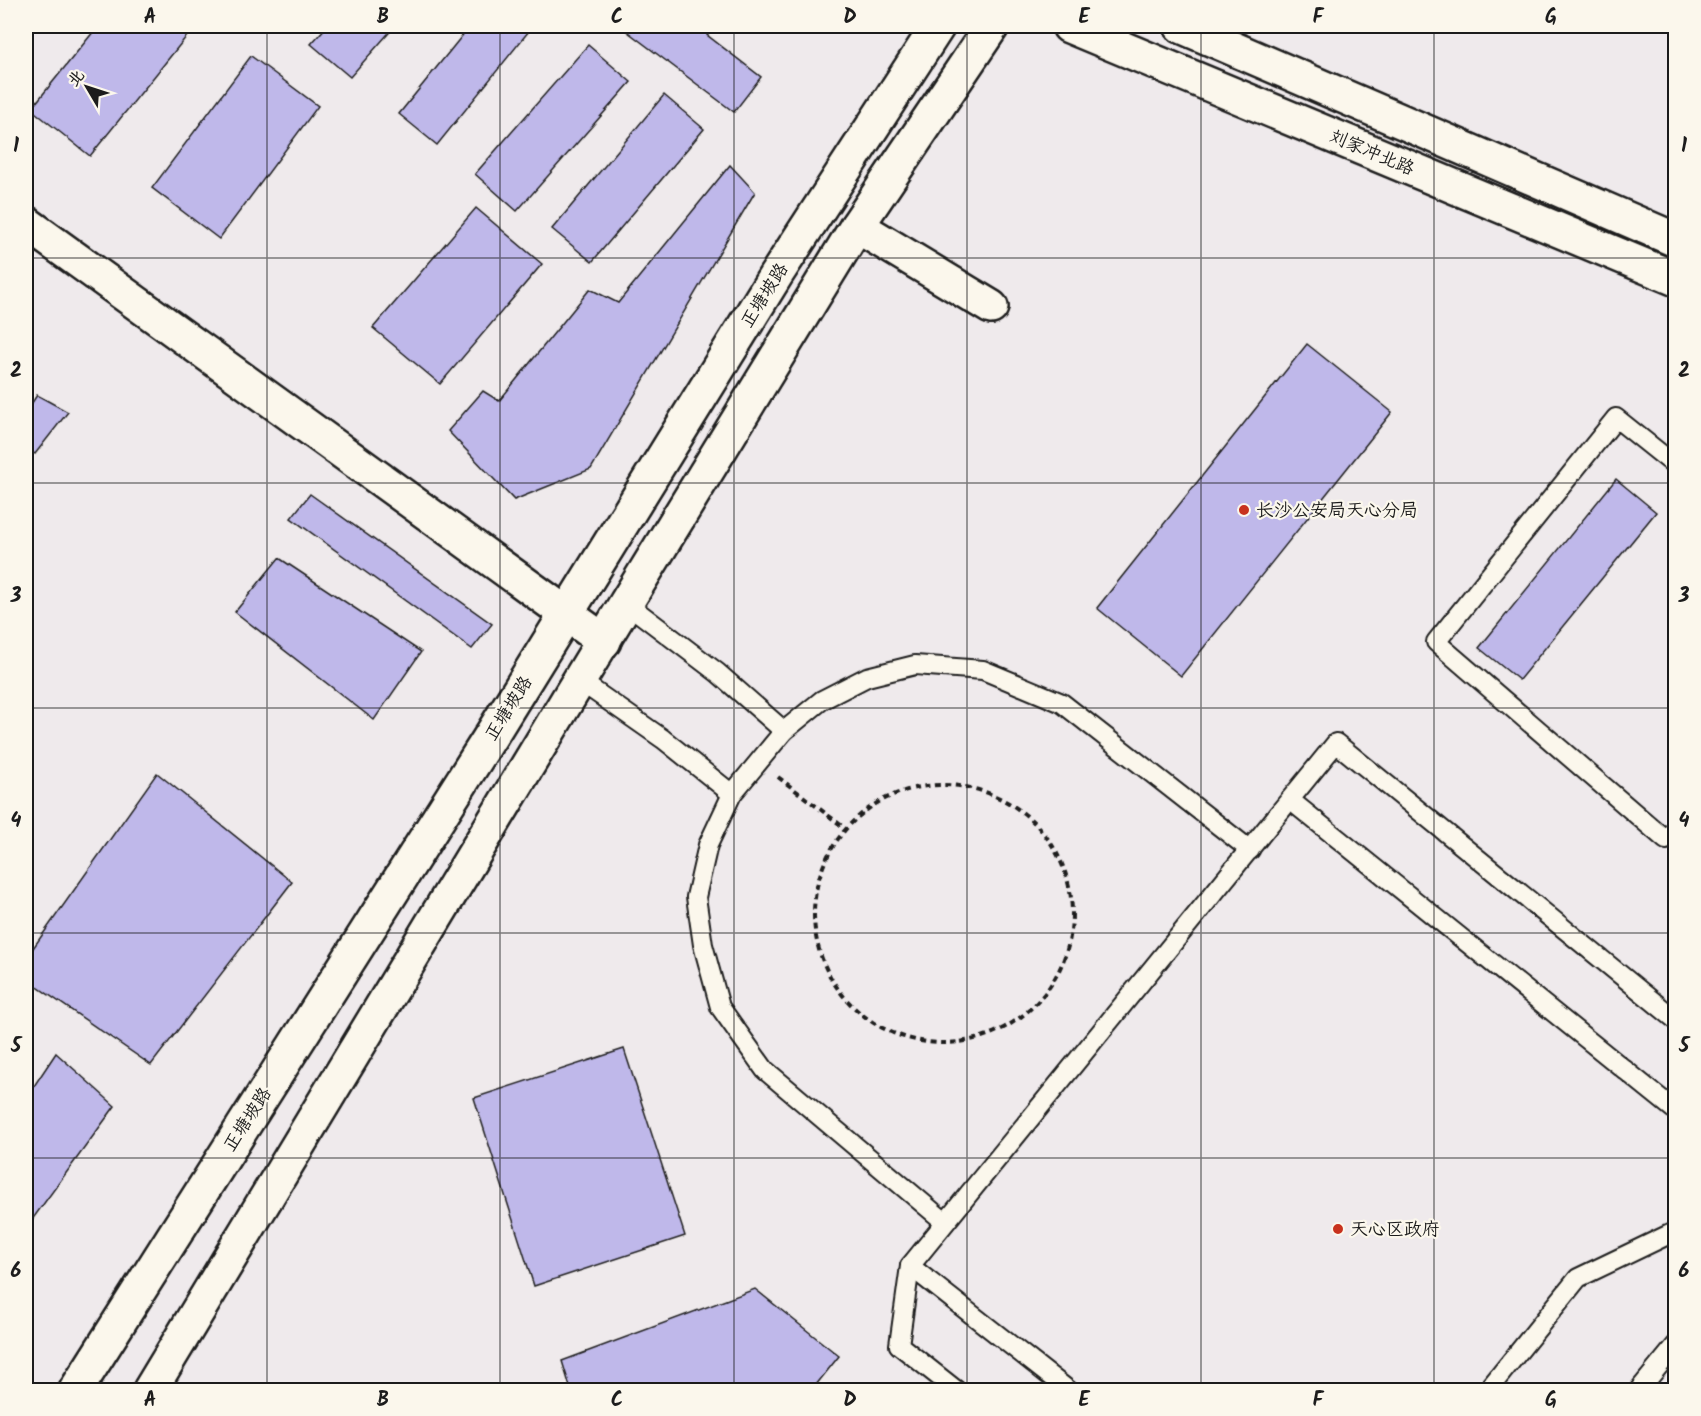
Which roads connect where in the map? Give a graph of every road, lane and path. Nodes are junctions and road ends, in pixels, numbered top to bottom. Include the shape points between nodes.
1 (938, 26) edge
2 (992, 26) edge
3 (1069, 26) edge
4 (1181, 26) edge
5 (26, 223) edge
6 (857, 226) junction
7 (1676, 240) edge
8 (1676, 279) edge
9 (991, 307) dead end
10 (1676, 466) edge
11 (626, 603) junction
12 (566, 614) junction
13 (604, 641) junction
14 (580, 681) junction
15 (784, 731) junction
16 (758, 762) junction
17 (732, 794) junction
18 (1290, 800) junction
19 (1676, 828) edge
20 (846, 829) junction
21 (1250, 850) junction
22 (1676, 1020) edge
23 (1676, 1111) edge
24 (945, 1222) junction
25 (1676, 1231) edge
26 (910, 1266) junction
27 (1676, 1345) edge
28 (76, 1390) edge
29 (150, 1390) edge
30 (956, 1390) edge
31 (1068, 1390) edge
32 (1488, 1390) edge
33 (1639, 1390) edge

1 - 12 street, 正塘坡路 via 776,275
2 - 6 street
3 - 8 street, 刘家冲北路
4 - 7 street
5 - 12 street
6 - 9 street
6 - 11 street
10 - 19 lane via 1616,418 1436,642 1666,840
11 - 13 street
11 - 15 lane via 718,673
12 - 13 street
12 - 28 street, 正塘坡路
13 - 14 street
14 - 17 lane
14 - 29 street
15 - 16 lane
15 - 21 lane via 822,700 867,677 915,664 983,670 1062,703
16 - 17 lane
16 - 20 path
17 - 24 lane via 708,845 696,897 720,1006 765,1070
18 - 21 lane
18 - 22 lane via 1336,743
18 - 23 lane
20 - 20 path via 888,796 927,785 967,786 1006,800 1038,825 1060,859 1072,898 1070,939 1057,977 1031,1009 993,1034 949,1044 905,1039 864,1018 834,986 816,944 814,899 827,856
21 - 24 lane
24 - 26 lane
25 - 32 lane via 1578,1278
26 - 30 lane via 899,1345
26 - 31 lane
27 - 33 lane

